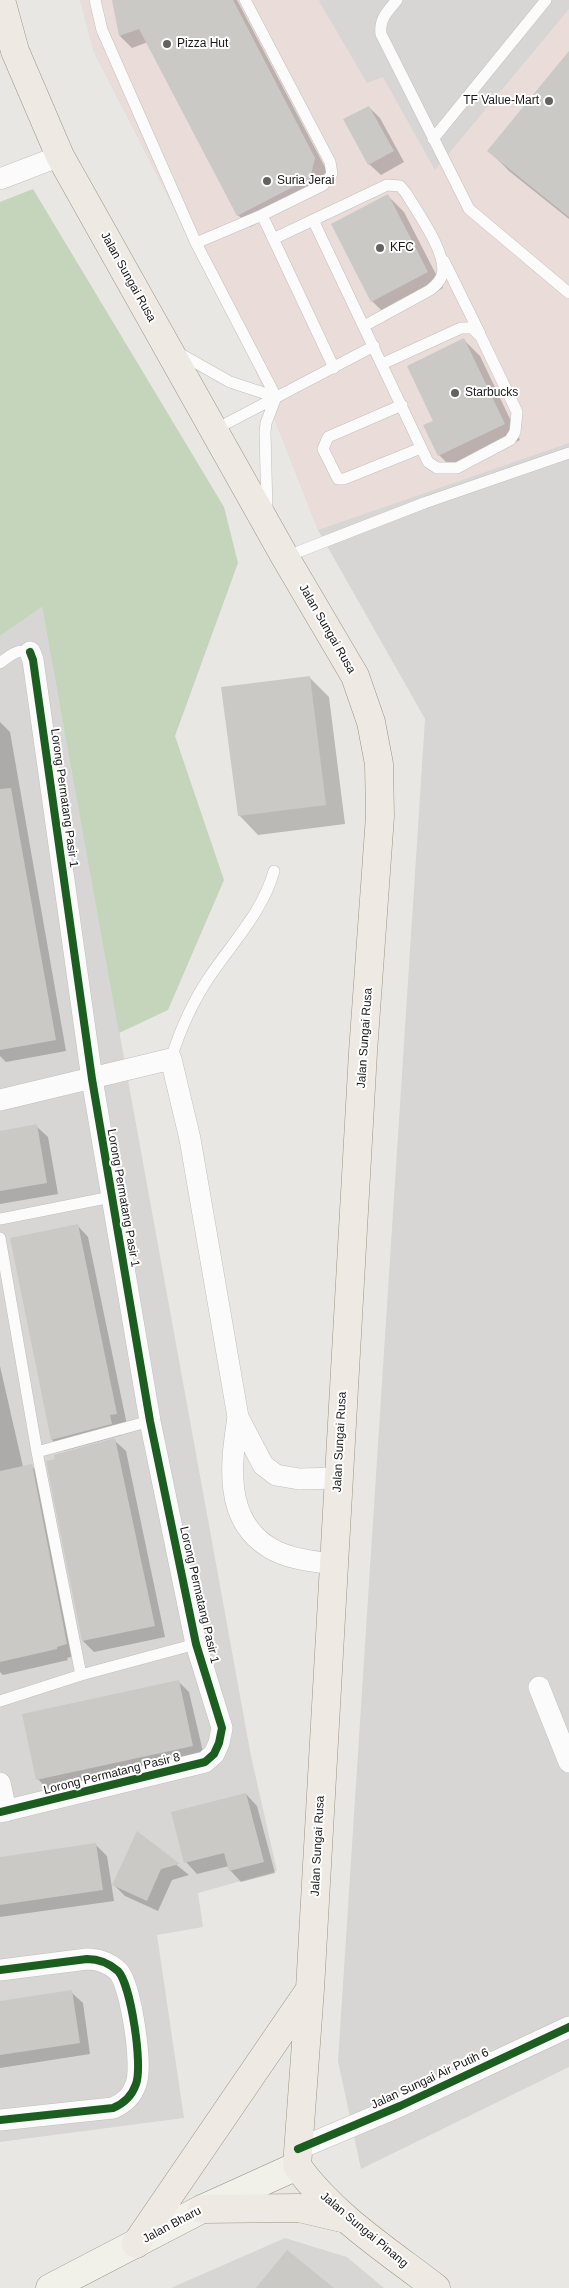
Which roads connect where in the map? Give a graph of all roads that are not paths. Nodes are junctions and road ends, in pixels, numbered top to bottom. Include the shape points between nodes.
1 (2, 0) edge
2 (95, 0) edge
3 (245, 0) edge
4 (396, 0) edge
5 (546, 0) edge
6 (433, 139) junction
7 (60, 156) junction
8 (0, 179) edge
9 (262, 215) junction
10 (313, 220) junction
11 (273, 239) junction
12 (196, 243) junction
13 (443, 257) junction
14 (569, 293) edge
15 (364, 326) junction
16 (481, 337) junction
17 (167, 346) junction
18 (374, 346) junction
19 (382, 364) junction
20 (334, 368) junction
21 (276, 397) junction
22 (402, 405) junction
23 (214, 430) junction
24 (421, 448) junction
25 (569, 453) edge
26 (268, 526) junction
27 (285, 557) junction
28 (30, 652) joint
29 (0, 663) edge
30 (274, 871) dead end
31 (171, 1059) junction
32 (92, 1079) junction
33 (0, 1100) edge
34 (112, 1196) junction
35 (0, 1219) edge
36 (0, 1238) edge
37 (238, 1417) junction
38 (150, 1421) junction
39 (37, 1452) junction
40 (338, 1478) junction
41 (333, 1564) junction
42 (196, 1644) junction
43 (81, 1675) junction
44 (539, 1686) dead end
45 (0, 1701) edge
46 (220, 1743) joint
47 (569, 1762) edge
48 (0, 1783) edge
49 (3, 1812) edge
50 (0, 1970) edge
51 (310, 1989) junction
52 (569, 2027) edge
53 (0, 2120) edge
54 (298, 2158) junction
55 (202, 2209) junction
56 (348, 2219) junction
57 (136, 2244) junction
58 (50, 2288) edge
59 (436, 2288) edge

1 - 7 main road, Jalan Sungai Rusa via 15,51
2 - 12 lane via 102,30
3 - 9 lane via 330,162 332,174 324,185
4 - 6 lane via 383,18 381,34
5 - 6 lane
6 - 14 lane via 469,209
7 - 8 street
7 - 17 main road, Jalan Sungai Rusa
9 - 11 lane
9 - 12 lane
10 - 11 lane
10 - 13 lane via 387,185 400,186
10 - 15 lane
11 - 20 lane
12 - 21 lane
13 - 15 lane via 443,275 438,284
13 - 16 lane
15 - 18 lane
16 - 19 lane via 472,328 461,328
16 - 24 lane via 517,412 515,432 510,440 457,468 437,468 428,462
17 - 21 lane via 230,382
17 - 23 main road, Jalan Sungai Rusa
18 - 19 lane
18 - 20 lane
19 - 22 lane
20 - 21 lane
21 - 23 lane
21 - 26 lane via 265,432
22 - 24 lane
22 - 24 lane via 328,437 324,449 334,475 344,480
23 - 26 main road, Jalan Sungai Rusa
25 - 27 lane via 424,503
26 - 27 main road, Jalan Sungai Rusa
27 - 40 main road, Jalan Sungai Rusa via 355,676 372,722 380,764 380,816
28 - 29 lane via 16,652
28 - 32 street, Lorong Permatang Pasir 1
30 - 31 lane via 261,903 209,977 179,1034
31 - 32 street
31 - 37 street via 190,1139
32 - 33 street
32 - 34 street, Lorong Permatang Pasir 1
34 - 35 lane
34 - 38 street, Lorong Permatang Pasir 1
36 - 39 lane
37 - 40 street via 264,1465 276,1475 299,1480
37 - 41 street via 232,1478 236,1508 251,1531 269,1548 298,1558
38 - 39 lane
38 - 42 street, Lorong Permatang Pasir 1
39 - 43 lane
40 - 41 main road, Jalan Sungai Rusa
41 - 51 main road, Jalan Sungai Rusa
42 - 43 lane
42 - 46 street, Lorong Permatang Pasir 1 via 222,1728
43 - 45 lane
44 - 47 street
46 - 49 street, Lorong Permatang Pasir 8 via 205,1762
48 - 49 street
50 - 53 street via 95,1959 120,1972 131,2003 140,2070 130,2096 113,2108
51 - 54 main road, Jalan Sungai Rusa
51 - 57 main road
52 - 54 street, Jalan Sungai Air Putih 6
54 - 55 main road, Jalan Bharu
54 - 56 main road, Jalan Sungai Pinang via 311,2185
55 - 56 main road via 299,2208
55 - 57 main road, Jalan Bharu
56 - 59 main road, Jalan Sungai Pinang
57 - 58 main road, Jalan Bharu

